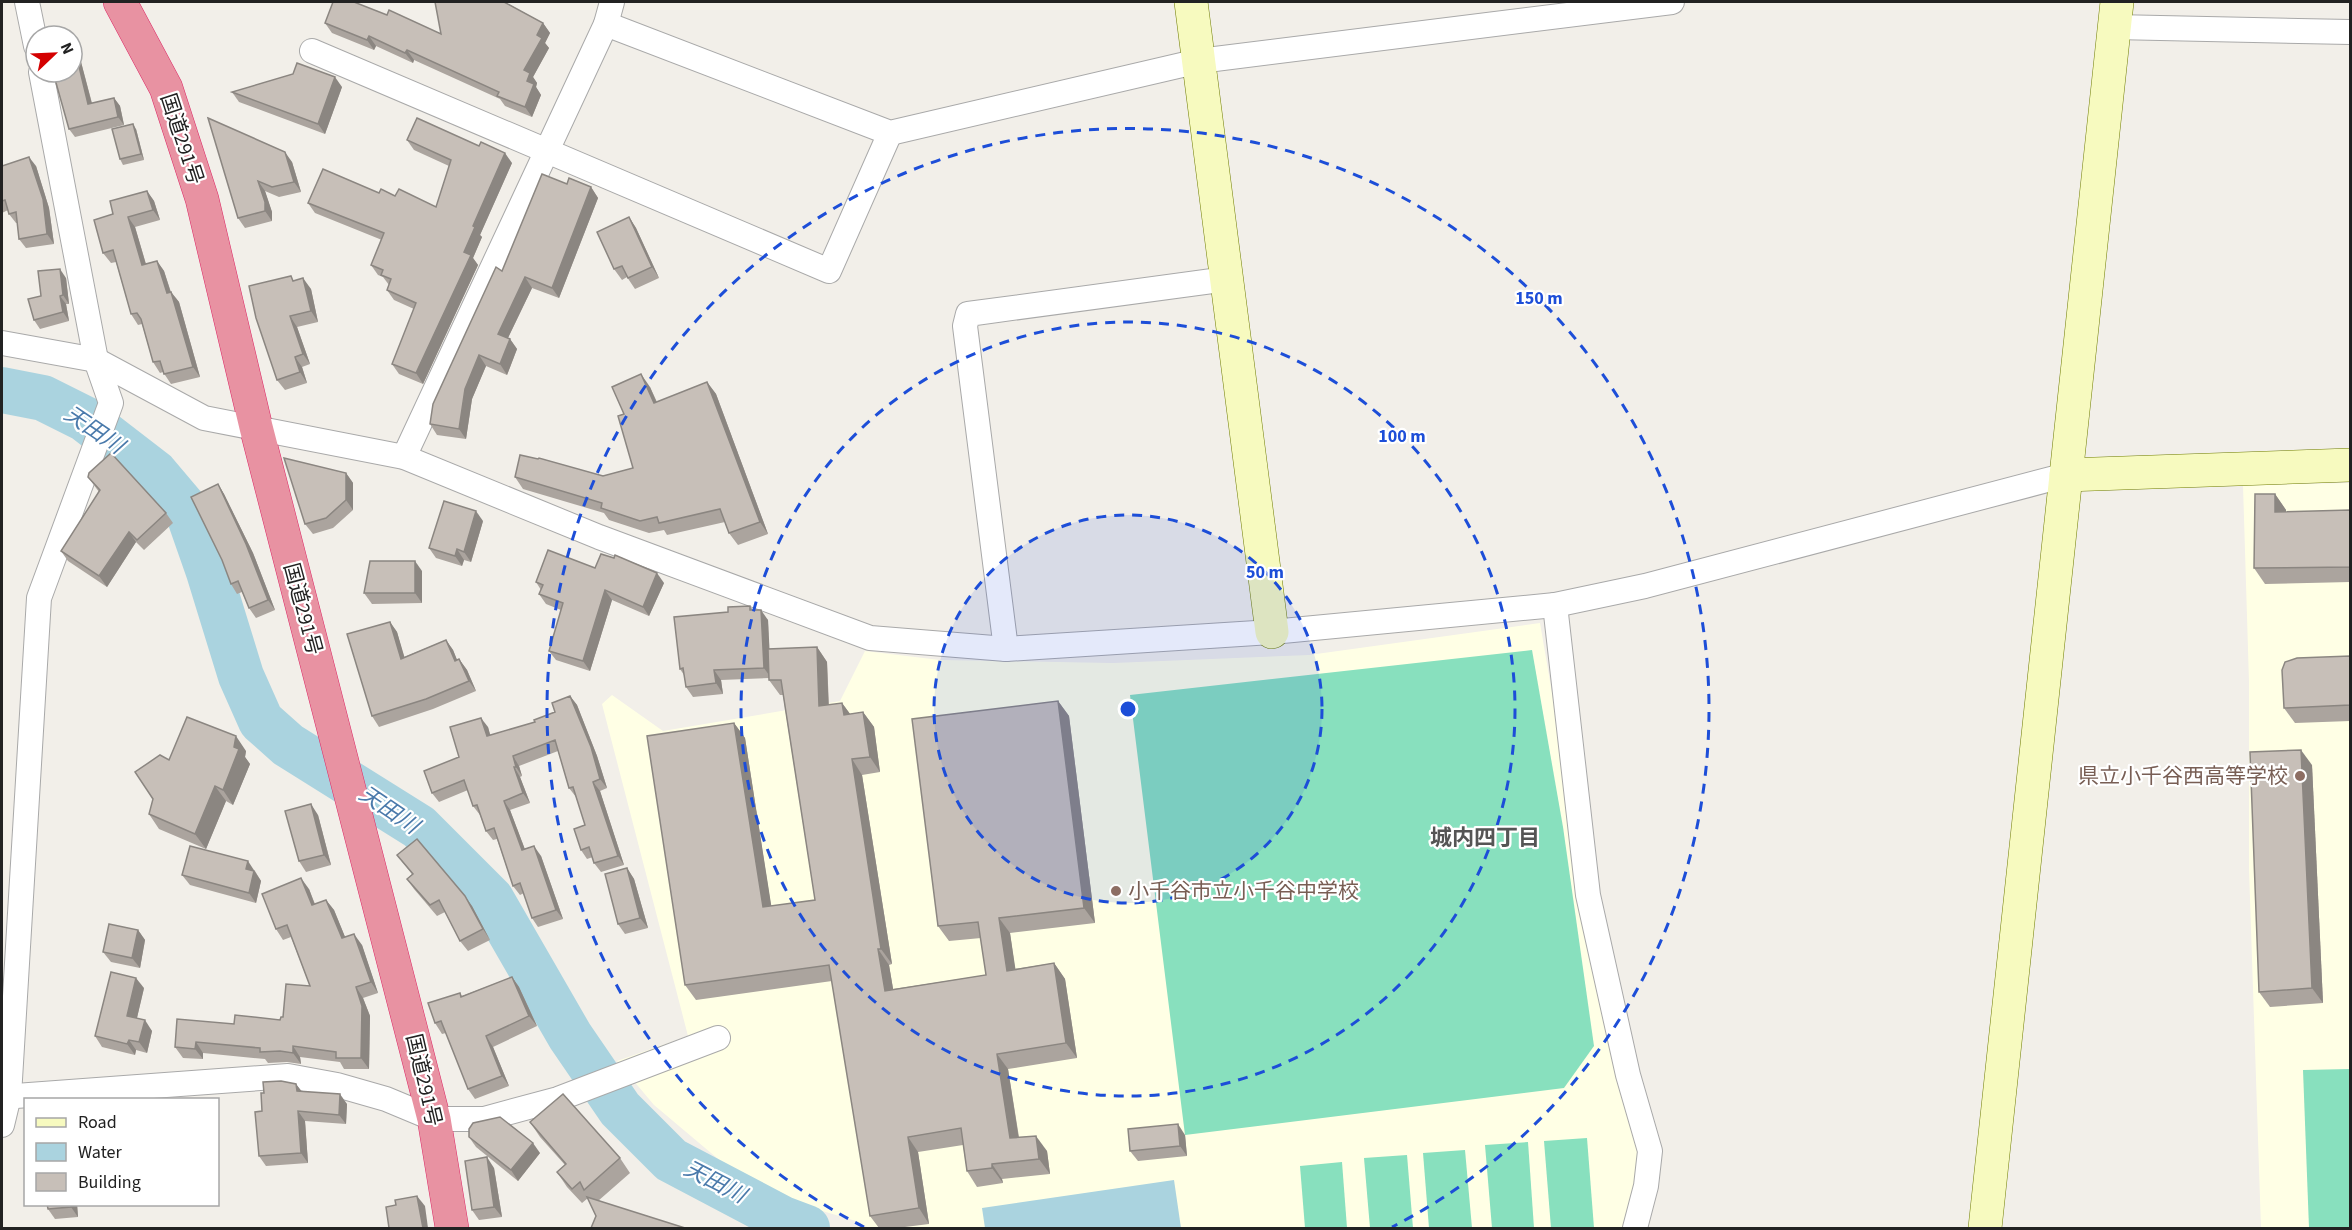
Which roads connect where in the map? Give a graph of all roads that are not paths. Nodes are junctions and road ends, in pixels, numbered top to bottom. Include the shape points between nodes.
1 (27, 2) edge
2 (120, 2) edge
3 (612, 2) edge
4 (1191, 2) edge
5 (1672, 2) edge
6 (2115, 14) edge
7 (32, 24) edge
8 (606, 24) junction
9 (2350, 32) edge
10 (312, 51) dead end
11 (1199, 61) junction
12 (43, 84) edge
13 (890, 133) junction
14 (547, 151) junction
15 (1227, 279) junction
16 (2, 343) edge
17 (96, 360) junction
18 (256, 427) junction
19 (404, 457) junction
20 (2350, 465) edge
21 (2066, 475) junction
22 (1555, 605) junction
23 (1272, 632) junction
24 (1006, 649) junction
25 (718, 1038) dead end
26 (5, 1097) edge
27 (434, 1119) junction
28 (2, 1125) edge
29 (452, 1228) edge
30 (1635, 1228) edge
31 (1985, 1228) edge

1 - 7 street
2 - 18 highway, 国道291号 via 166,88 202,199
3 - 8 street
4 - 11 street
5 - 11 street
6 - 9 street
6 - 21 street
8 - 13 street
8 - 14 street
10 - 14 street
11 - 13 street
11 - 15 street
12 - 17 street
13 - 14 street via 829,271
14 - 19 street
15 - 23 street
15 - 24 street via 968,314 965,326
16 - 17 street
17 - 18 street via 204,418
17 - 26 street via 111,404 39,598
18 - 19 street
18 - 27 highway, 国道291号
19 - 24 street via 599,537 870,638
20 - 21 street
21 - 22 street via 1645,586
21 - 31 street
22 - 23 street
22 - 30 street via 1588,895 1628,1075 1650,1151
23 - 24 street
25 - 27 street via 558,1099 484,1119
26 - 27 street via 288,1076 386,1099
26 - 28 street
27 - 29 highway, 国道291号

